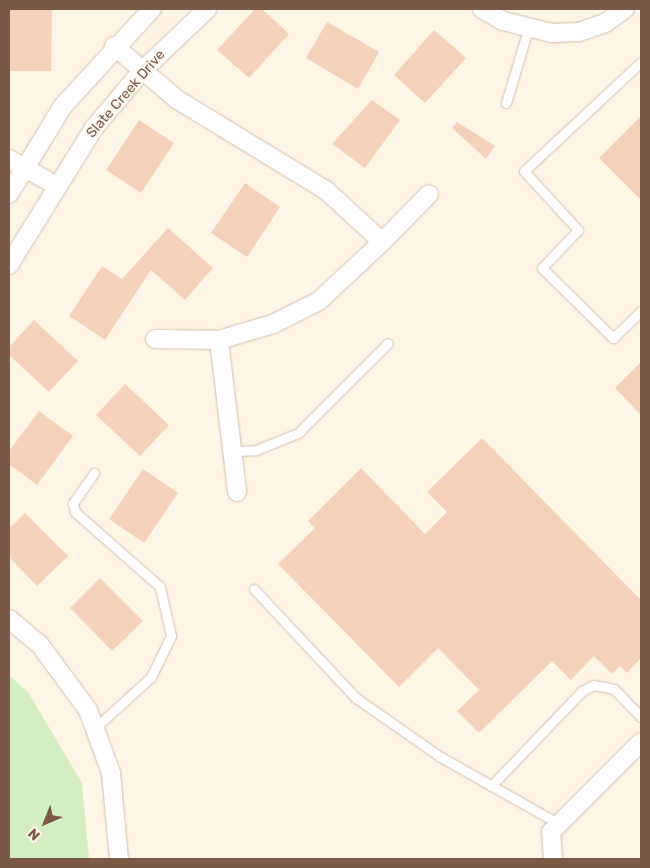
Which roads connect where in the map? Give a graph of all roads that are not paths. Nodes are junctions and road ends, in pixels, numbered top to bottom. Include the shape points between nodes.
1 (152, 9) edge
2 (207, 9) edge
3 (482, 9) edge
4 (625, 9) edge
5 (528, 29) junction
6 (114, 46) junction
7 (641, 62) edge
8 (142, 71) junction
9 (506, 103) dead end
10 (9, 159) edge
11 (23, 170) junction
12 (57, 186) junction
13 (9, 194) edge
14 (429, 194) dead end
15 (382, 242) junction
16 (9, 265) edge
17 (641, 311) edge
18 (155, 339) dead end
19 (219, 340) junction
20 (388, 343) dead end
21 (232, 451) junction
22 (94, 473) dead end
23 (237, 492) dead end
24 (254, 589) dead end
25 (9, 619) edge
26 (641, 717) edge
27 (95, 728) junction
28 (641, 742) edge
29 (491, 786) junction
30 (559, 824) junction
31 (118, 859) edge
32 (553, 859) edge

1 - 6 street
2 - 8 street, Slate Creek Drive
3 - 5 street
4 - 5 street via 605,23 579,32
5 - 9 lane
6 - 8 street
6 - 11 street via 63,106
7 - 17 lane via 524,171 578,230 542,268 612,338
8 - 12 street, Slate Creek Drive via 94,128
8 - 15 street via 178,100 327,191
10 - 11 street
11 - 12 street
11 - 13 street
12 - 16 street, Slate Creek Drive
14 - 15 street
15 - 19 street via 319,301 273,324
18 - 19 street
19 - 21 street
20 - 21 lane via 298,433 256,450
21 - 23 street
22 - 27 lane via 73,503 75,512 160,588 171,636 151,677
24 - 29 lane via 356,698
25 - 27 street via 40,644 88,710
26 - 29 lane via 614,690 594,685 582,691
27 - 31 street via 111,773
28 - 30 street
29 - 30 lane
30 - 32 street via 551,832

